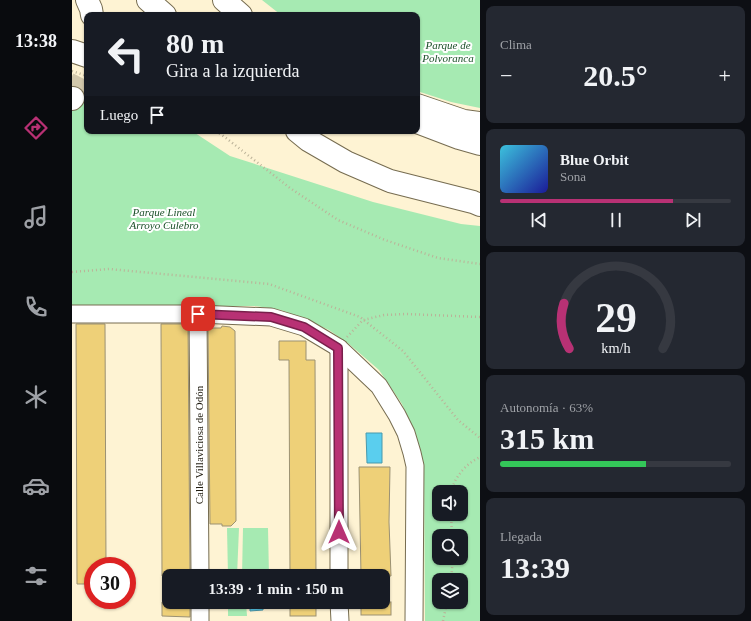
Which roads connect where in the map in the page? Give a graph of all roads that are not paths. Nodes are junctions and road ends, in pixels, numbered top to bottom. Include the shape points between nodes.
1 (87, 0) edge
2 (148, 0) edge
3 (224, 0) edge
4 (92, 12) edge
5 (162, 12) edge
6 (238, 12) edge
7 (72, 51) edge
8 (84, 55) edge
9 (420, 106) edge
10 (420, 123) edge
11 (480, 123) edge
12 (303, 136) edge
13 (480, 144) edge
14 (478, 203) edge
15 (72, 314) edge
16 (198, 314) junction
17 (338, 348) junction
18 (200, 569) edge
19 (339, 569) edge
20 (200, 609) edge
21 (339, 609) edge
22 (200, 621) edge
23 (340, 621) edge
24 (414, 621) edge

1 - 4 highway
2 - 5 highway
3 - 6 highway
7 - 8 highway
9 - 11 highway via 464,121
10 - 13 highway
12 - 14 highway via 346,162 390,181
15 - 16 street
16 - 17 street via 271,317 304,327
16 - 18 street, Calle Villaviciosa de Odón
17 - 19 street
17 - 24 street via 379,386 406,433 412,453 415,466
20 - 22 street
21 - 23 street

